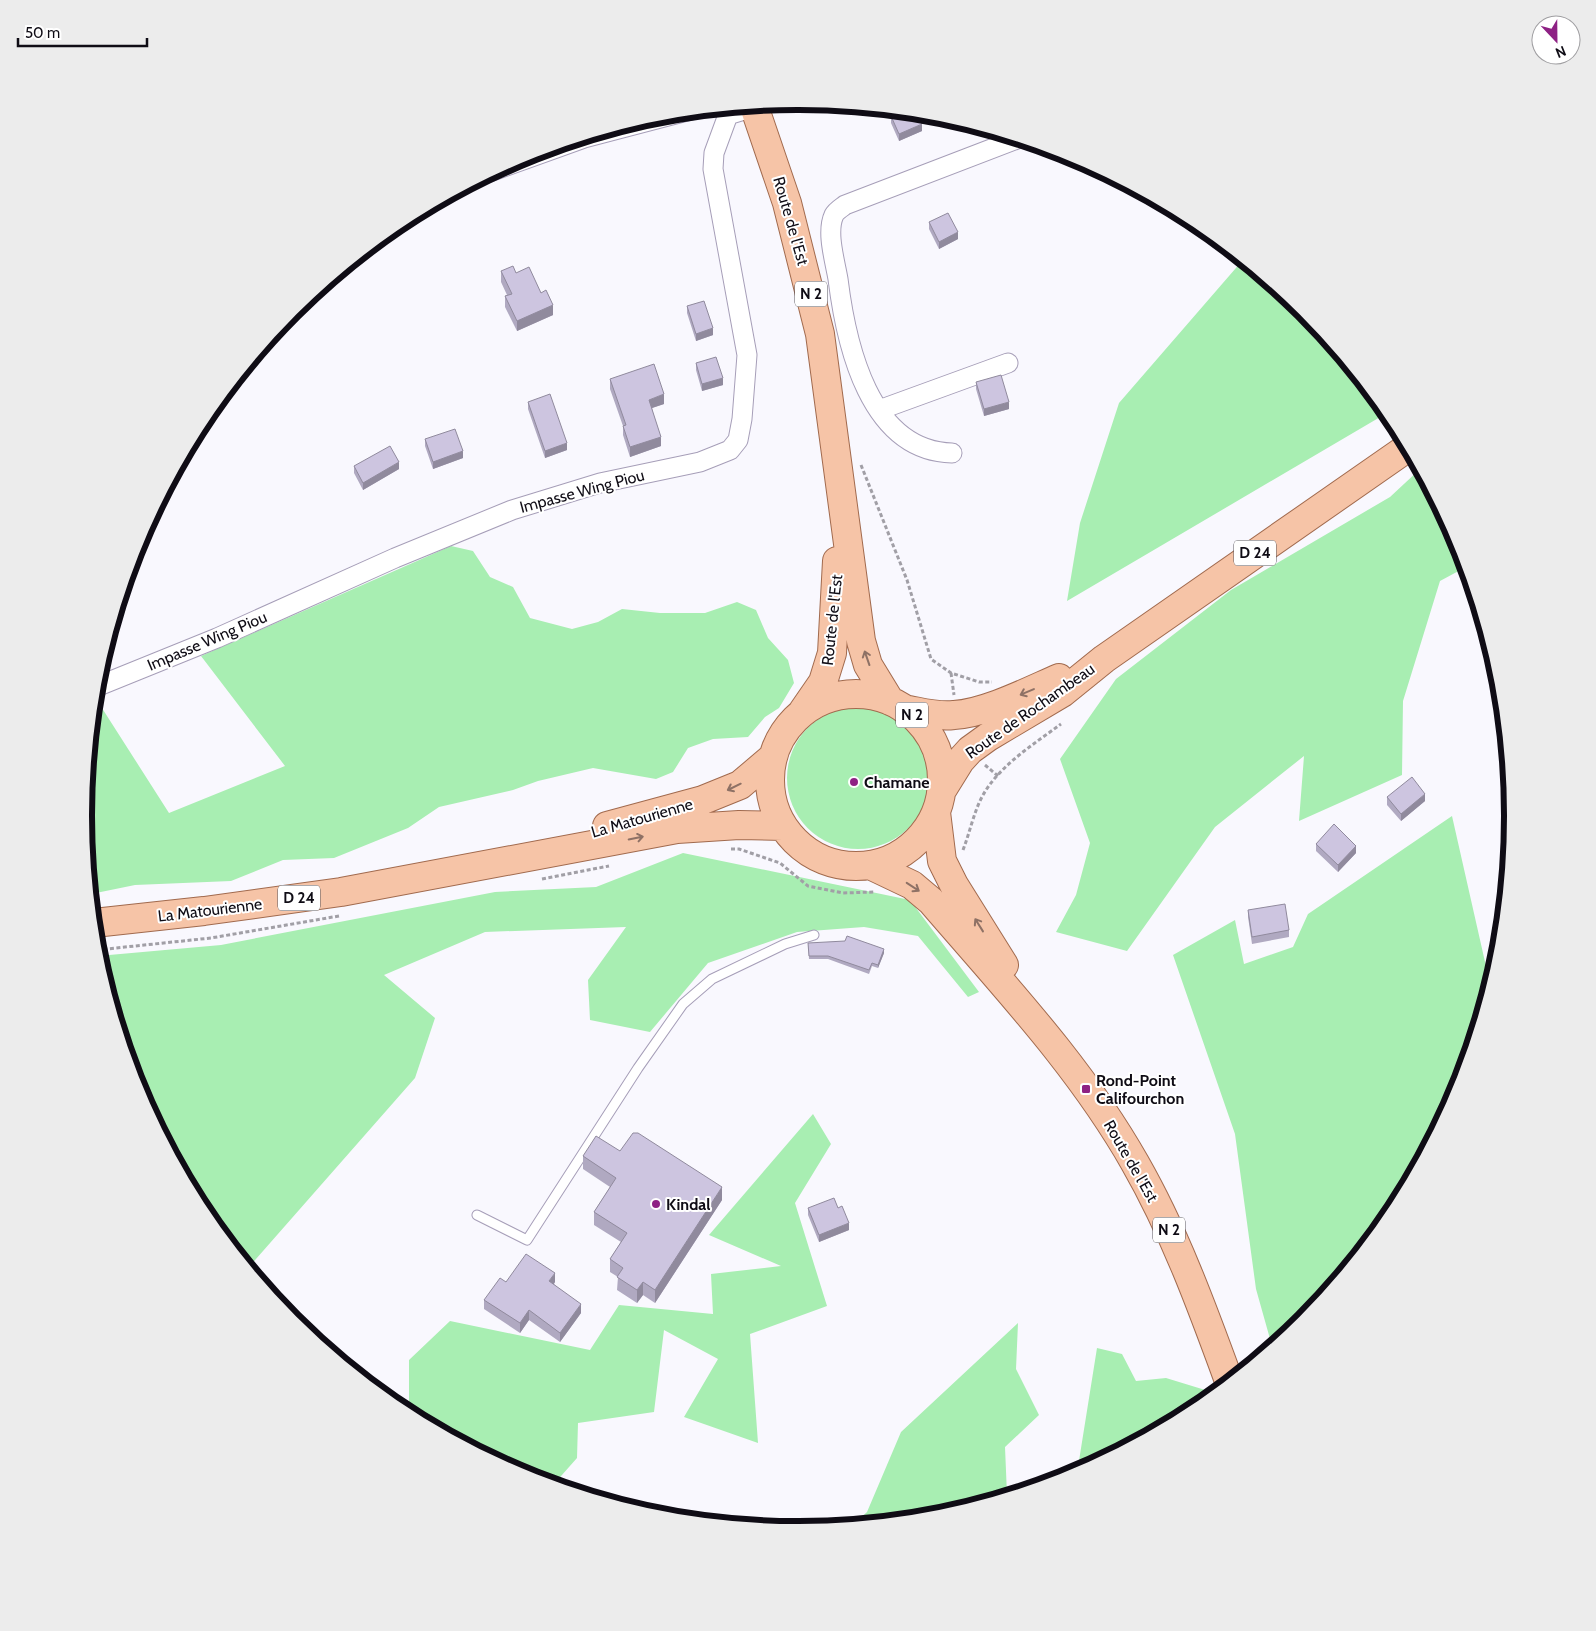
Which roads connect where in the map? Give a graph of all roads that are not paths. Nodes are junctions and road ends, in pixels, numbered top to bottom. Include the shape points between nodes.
1 (756, 112) edge
2 (732, 114) edge
3 (728, 115) joint
4 (1009, 142) edge
5 (832, 329) junction
6 (1008, 363) dead end
7 (879, 410) junction
8 (1402, 452) edge
9 (952, 453) dead end
10 (840, 488) junction
11 (1104, 659) junction
12 (105, 683) edge
13 (897, 705) junction
14 (800, 714) junction
15 (773, 757) junction
16 (939, 801) junction
17 (783, 826) junction
18 (501, 861) junction
19 (870, 865) junction
20 (101, 922) edge
21 (814, 934) dead end
22 (1029, 1012) junction
23 (477, 1215) dead end
24 (1227, 1375) edge

1 - 5 main road, Route de l'Est / N 2
2 - 3 street
3 - 12 street, Impasse Wing Piou via 714,153 713,169 747,355 742,419 738,440 730,450 700,462 600,483 512,510
4 - 5 street via 845,205 834,214 831,230
5 - 7 street
5 - 10 main road, Route de l'Est / N 2
6 - 7 street
7 - 9 street via 919,447 936,453
8 - 11 main road, Route de Rochambeau / D 24
13 -> 10 main road, Route de l'Est / N 2 via 868,665 861,640
10 - 14 main road, Route de l'Est / N 2 via 832,653 824,682
11 -> 13 main road, Route de Rochambeau / D 24 via 1008,700 965,713 933,715
11 - 16 main road, Route de Rochambeau / D 24 via 1062,693 970,750 960,761
13 - 14 main road, N 2 via 867,695 844,695 821,702
13 - 16 main road, N 2 via 922,724 935,744 942,767
14 - 15 main road, N 2 via 783,734
15 - 17 main road, N 2 via 770,781 773,805
15 -> 18 main road, La Matourienne / D 24 via 740,785 703,800
16 - 19 main road, N 2 via 921,836 898,855
22 -> 16 main road, Route de l'Est / N 2 via 942,861
18 -> 17 main road, La Matourienne / D 24 via 677,829
17 - 19 main road, N 2 via 799,845 821,858 845,865
18 - 20 main road, La Matourienne / D 24 via 342,892
19 -> 22 main road, Route de l'Est / N 2 via 912,885 931,900
21 - 23 lane via 712,978 683,1004 527,1240
22 - 24 main road, Route de l'Est / N 2 via 1135,1162 1164,1218

